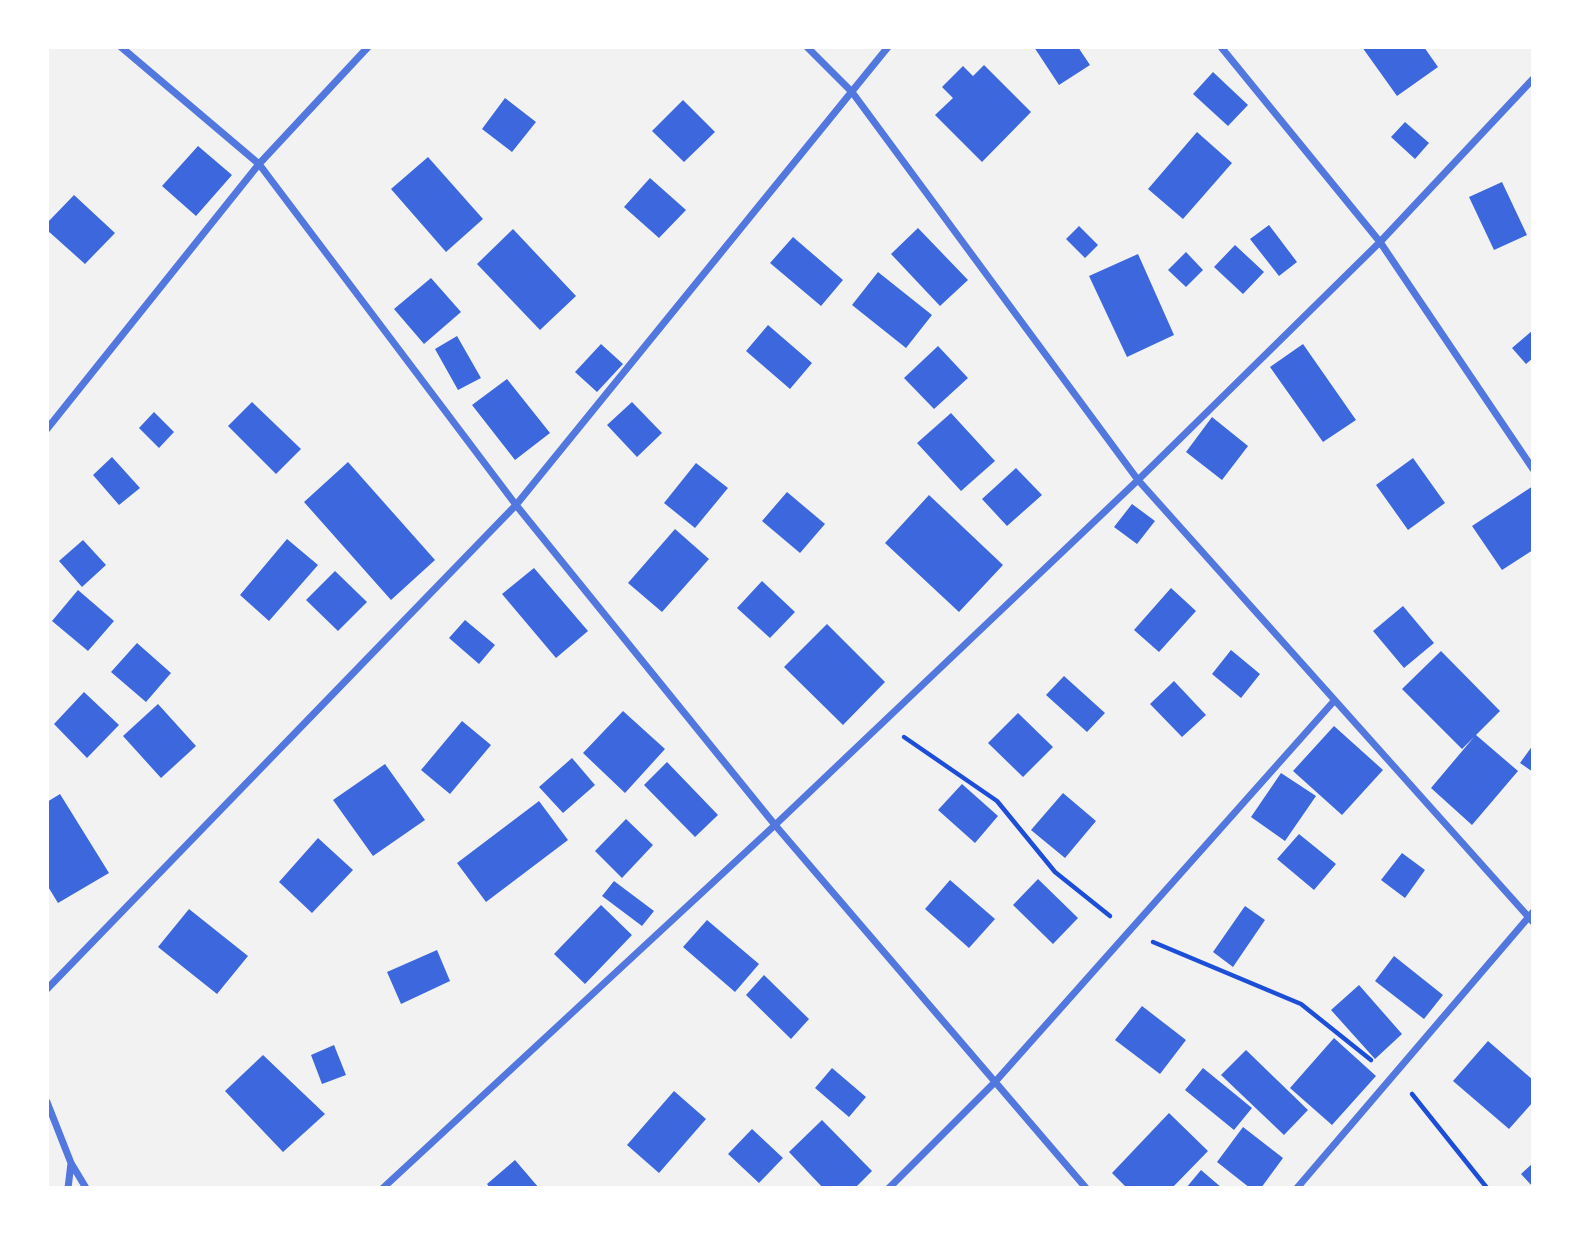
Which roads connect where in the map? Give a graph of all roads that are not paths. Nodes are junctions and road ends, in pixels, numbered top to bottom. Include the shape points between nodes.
1 (121, 47) edge
2 (368, 47) edge
3 (807, 47) edge
4 (888, 47) edge
5 (1221, 47) edge
6 (1533, 79) edge
7 (852, 92) junction
8 (259, 164) junction
9 (1380, 242) junction
10 (47, 429) edge
11 (1533, 469) edge
12 (1138, 480) junction
13 (516, 505) junction
14 (1334, 701) junction
15 (775, 825) junction
16 (1531, 917) edge
17 (47, 989) edge
18 (995, 1082) junction
19 (47, 1102) edge
20 (71, 1163) junction
21 (68, 1188) edge
22 (86, 1188) edge
23 (383, 1188) edge
24 (889, 1188) edge
25 (1086, 1188) edge
26 (1297, 1188) edge

1 - 8 street
2 - 8 street
3 - 7 street
4 - 7 street
5 - 9 street
6 - 9 street
7 - 12 street
7 - 13 street
8 - 10 street
8 - 13 street
9 - 11 street
9 - 12 street
12 - 14 street
12 - 15 street
13 - 15 street
13 - 17 street
14 - 16 street
14 - 18 street
15 - 18 street
15 - 23 street
16 - 26 street
18 - 24 street
18 - 25 street
19 - 20 street
20 - 21 street
20 - 22 street

